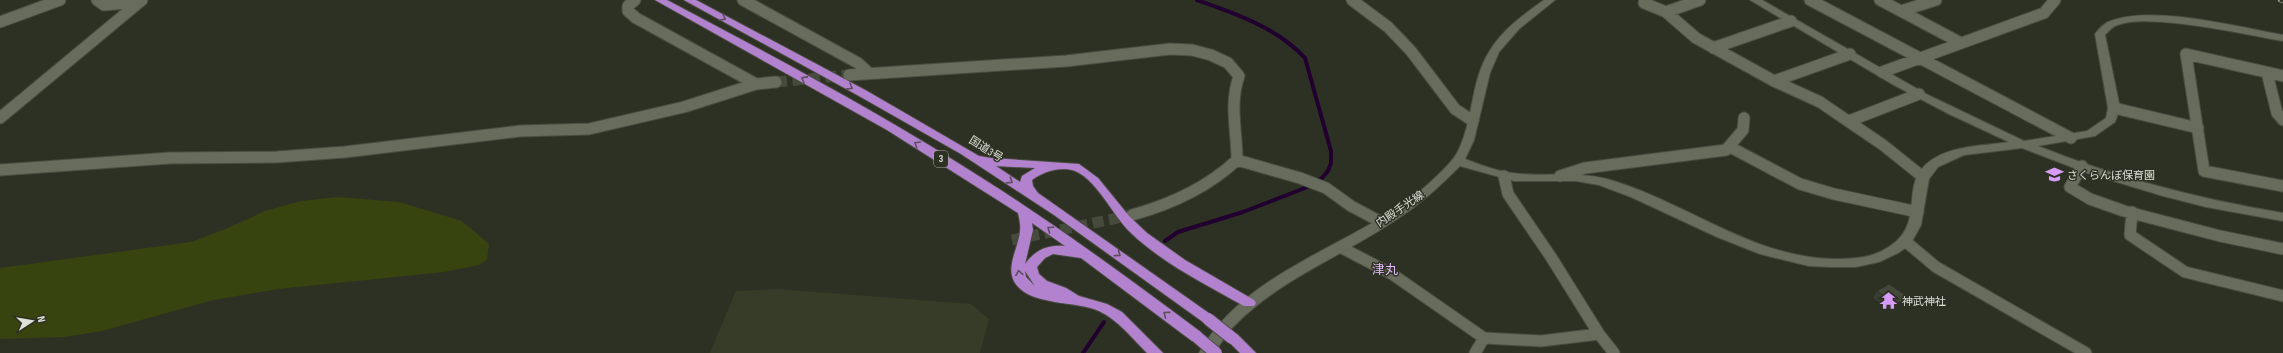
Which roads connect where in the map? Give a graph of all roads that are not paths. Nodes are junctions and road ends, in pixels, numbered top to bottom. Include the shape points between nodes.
1 (60, 0) edge
2 (97, 0) edge
3 (634, 0) edge
4 (689, 0) edge
5 (742, 0) edge
6 (1352, 0) edge
7 (1550, 0) edge
8 (1700, 0) edge
9 (1755, 0) edge
10 (1810, 0) edge
11 (1880, 0) edge
12 (1936, 0) edge
13 (2055, 0) edge
14 (140, 1) edge
15 (665, 3) edge
16 (1644, 3) dead end
17 (1901, 11) junction
18 (1666, 12) junction
19 (1791, 21) junction
20 (0, 22) edge
21 (2283, 38) edge
22 (1961, 43) junction
23 (1713, 48) junction
24 (1850, 54) junction
25 (1917, 58) junction
26 (1882, 72) junction
27 (2267, 72) junction
28 (870, 73) junction
29 (849, 75) tunnel mouth
30 (2283, 76) edge
31 (1774, 81) junction
32 (776, 82) tunnel mouth
33 (756, 84) junction
34 (1919, 94) junction
35 (2114, 108) junction
36 (0, 118) edge
37 (1744, 118) dead end
38 (2283, 120) edge
39 (1473, 121) junction
40 (1849, 121) junction
41 (2198, 128) junction
42 (2071, 138) junction
43 (2023, 143) junction
44 (1730, 147) junction
45 (965, 152) junction
46 (1237, 160) junction
47 (1458, 161) junction
48 (1057, 165) junction
49 (2082, 166) junction
50 (0, 170) edge
51 (1504, 176) junction
52 (1560, 176) junction
53 (1923, 177) junction
54 (2283, 186) edge
55 (1034, 197) junction
56 (1024, 211) junction
57 (1918, 212) junction
58 (2132, 212) junction
59 (1132, 215) tunnel mouth
60 (2283, 217) edge
61 (1381, 222) junction
62 (1905, 241) junction
63 (1340, 248) junction
64 (2283, 249) edge
65 (1090, 258) junction
66 (2283, 296) edge
67 (1074, 299) junction
68 (1249, 303) junction
69 (1599, 334) junction
70 (1484, 338) junction
71 (1156, 353) edge
72 (1206, 353) edge
73 (1216, 353) edge
74 (1249, 353) edge
75 (1475, 353) edge
76 (1614, 353) edge
77 (2086, 353) edge

1 - 20 street
2 - 14 street via 104,5
3 - 33 street via 628,6 628,11 636,18
4 -> 45 highway, 国道3号 / 3
5 - 28 street via 858,63
6 - 39 street via 1388,27 1411,50 1454,109
7 - 39 street, 内殿手光線 via 1515,28 1495,50 1488,62
8 - 18 street
9 - 19 street
10 - 25 street
11 - 17 street
12 - 17 street
13 - 22 street via 2044,13
14 - 36 street
56 -> 15 highway, 3 via 949,163 835,96
16 - 18 street
17 - 22 street
18 - 23 street via 1696,38
19 - 23 street
19 - 24 street
21 - 35 street via 2166,14 2129,15 2109,21 2102,27 2100,34
22 - 25 street
23 - 31 street
24 - 26 street
24 - 31 street
25 - 26 street
25 - 42 street
26 - 34 street
27 - 30 street
27 - 38 street via 2277,113
27 - 41 street via 2186,54
28 - 29 street
28 - 46 street via 1030,64 1175,48 1193,51 1225,61 1236,69 1239,76 1233,90 1231,106 1238,150
31 - 40 street via 1820,102
32 - 33 street
33 - 50 street via 684,107 589,128 520,131 285,157 170,158
34 - 40 street
34 - 43 street via 1983,127
35 - 41 street
35 - 42 street via 2112,120 2103,128 2091,134
37 - 44 street via 1743,130
39 - 47 street, 内殿手光線
40 - 53 street
41 - 54 street via 2204,172
42 - 43 street
43 - 49 street
43 - 53 street via 1962,152 1933,165
44 - 52 street via 1699,155 1585,168
44 - 57 street via 1800,184
45 - 48 highway via 990,162
45 -> 55 highway, 国道3号 / 3
46 - 59 street via 1202,189 1156,209
46 - 61 street via 1326,188 1351,206
47 - 51 street
47 - 61 street, 内殿手光線 via 1436,184 1411,204
48 - 55 highway via 1034,173 1026,179
48 - 68 highway via 1075,167 1087,172 1126,222 1142,236
49 - 58 street via 2070,187 2080,195
49 - 60 street via 2171,193
51 - 52 street
51 - 69 street via 1508,194
52 - 62 street via 1594,180 1628,190 1740,244 1774,255 1810,262 1864,261 1890,252
53 - 57 street
55 -> 74 highway, 国道3号 / 3, bridge via 1101,241 1208,319
65 -> 56 highway, 3
67 -> 56 highway via 1060,299 1040,294 1025,286 1019,278 1018,265 1027,230
57 - 62 street via 1911,234
58 - 64 street via 2218,236
58 - 66 street via 2130,235 2185,272
61 - 63 street, 内殿手光線
62 - 77 street via 1948,274
63 - 68 street, 内殿手光線 via 1281,281
63 - 70 street via 1392,274
65 - 67 highway via 1071,250 1056,249 1037,256 1030,266 1032,278 1040,284 1066,292
73 -> 65 highway, 3, bridge
67 - 71 highway via 1102,307 1118,315
68 - 72 street, 内殿手光線 via 1216,336
69 - 70 street via 1541,341
69 - 76 street
70 - 75 street

